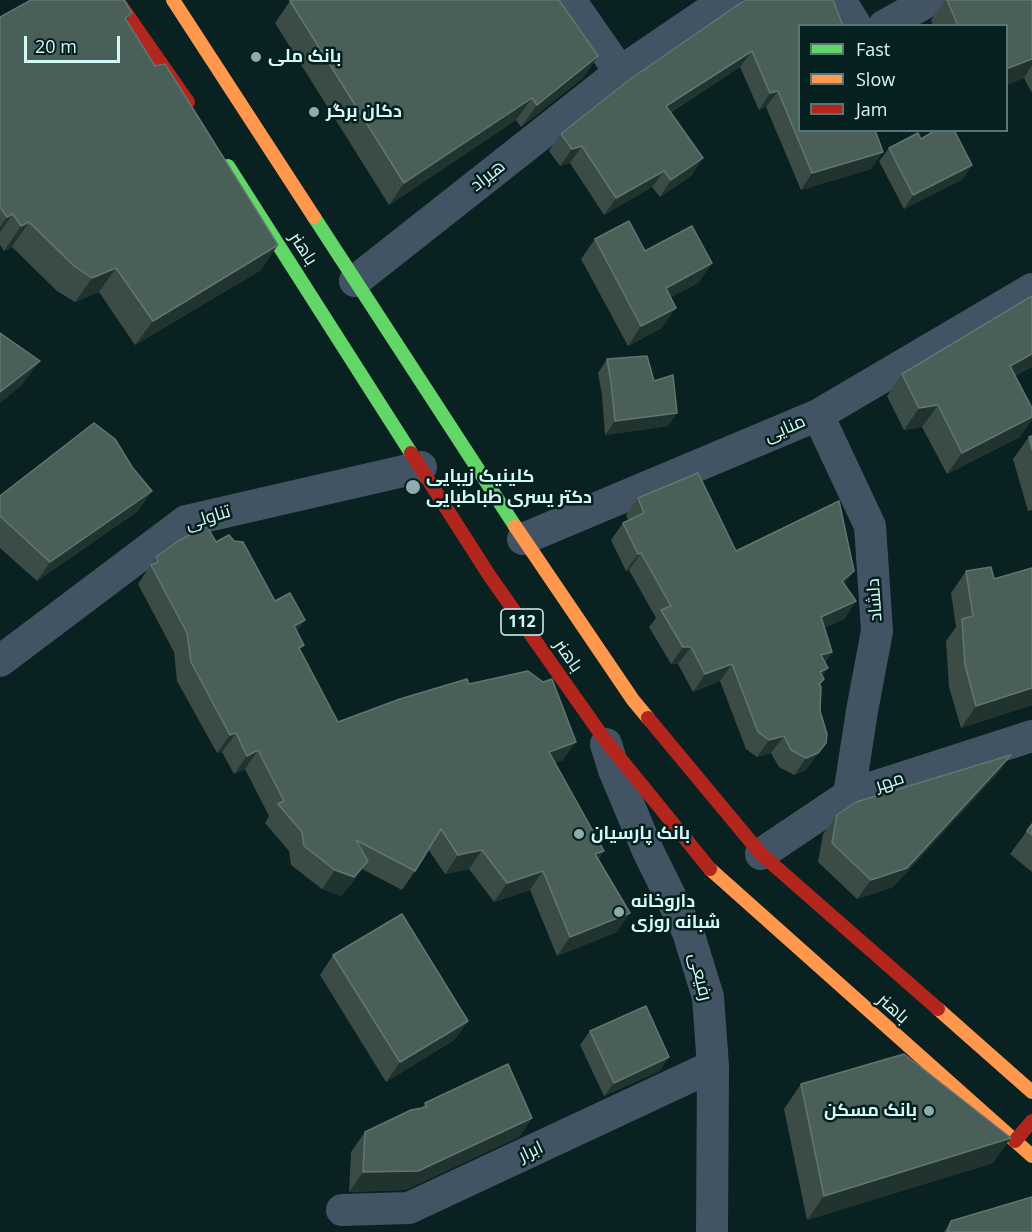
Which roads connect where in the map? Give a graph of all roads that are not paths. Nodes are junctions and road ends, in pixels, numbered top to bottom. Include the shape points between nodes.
1 (117, 0) edge
2 (173, 0) edge
3 (570, 0) edge
4 (726, 0) edge
5 (840, 0) edge
6 (930, 0) edge
7 (855, 24) edge
8 (888, 24) edge
9 (620, 72) junction
10 (195, 114) edge
11 (219, 152) edge
12 (355, 281) junction
13 (1032, 289) edge
14 (818, 415) junction
15 (421, 467) junction
16 (523, 539) junction
17 (4, 650) edge
18 (1032, 736) edge
19 (605, 740) junction
20 (849, 795) junction
21 (761, 854) junction
22 (713, 1066) junction
23 (1032, 1092) edge
24 (1032, 1121) edge
25 (1015, 1141) junction
26 (1032, 1156) edge
27 (342, 1210) dead end
28 (712, 1232) edge

1 - 10 main road
2 - 12 main road, باهنر / 112
3 - 9 street
4 - 9 street, هیراد
5 - 7 street
6 - 8 street
9 - 12 street, هیراد
11 - 15 main road, باهنر / 112
12 - 16 main road, باهنر / 112
13 - 14 street, منایی
14 - 16 street, منایی
14 - 20 street, دلشاد via 870,526 878,631
15 - 17 street, تناولی via 186,521
15 - 19 main road, باهنر / 112 via 489,574
16 - 21 main road, باهنر / 112 via 633,700
18 - 20 street, مهر
19 - 22 street, رفیعی via 644,841 688,932 708,997
19 - 25 main road, باهنر / 112 via 713,873
20 - 21 street, مهر
21 - 23 main road, باهنر / 112
22 - 27 street, ابرار via 410,1208
22 - 28 street, رفیعی
24 - 25 main road
25 - 26 main road, باهنر / 112

